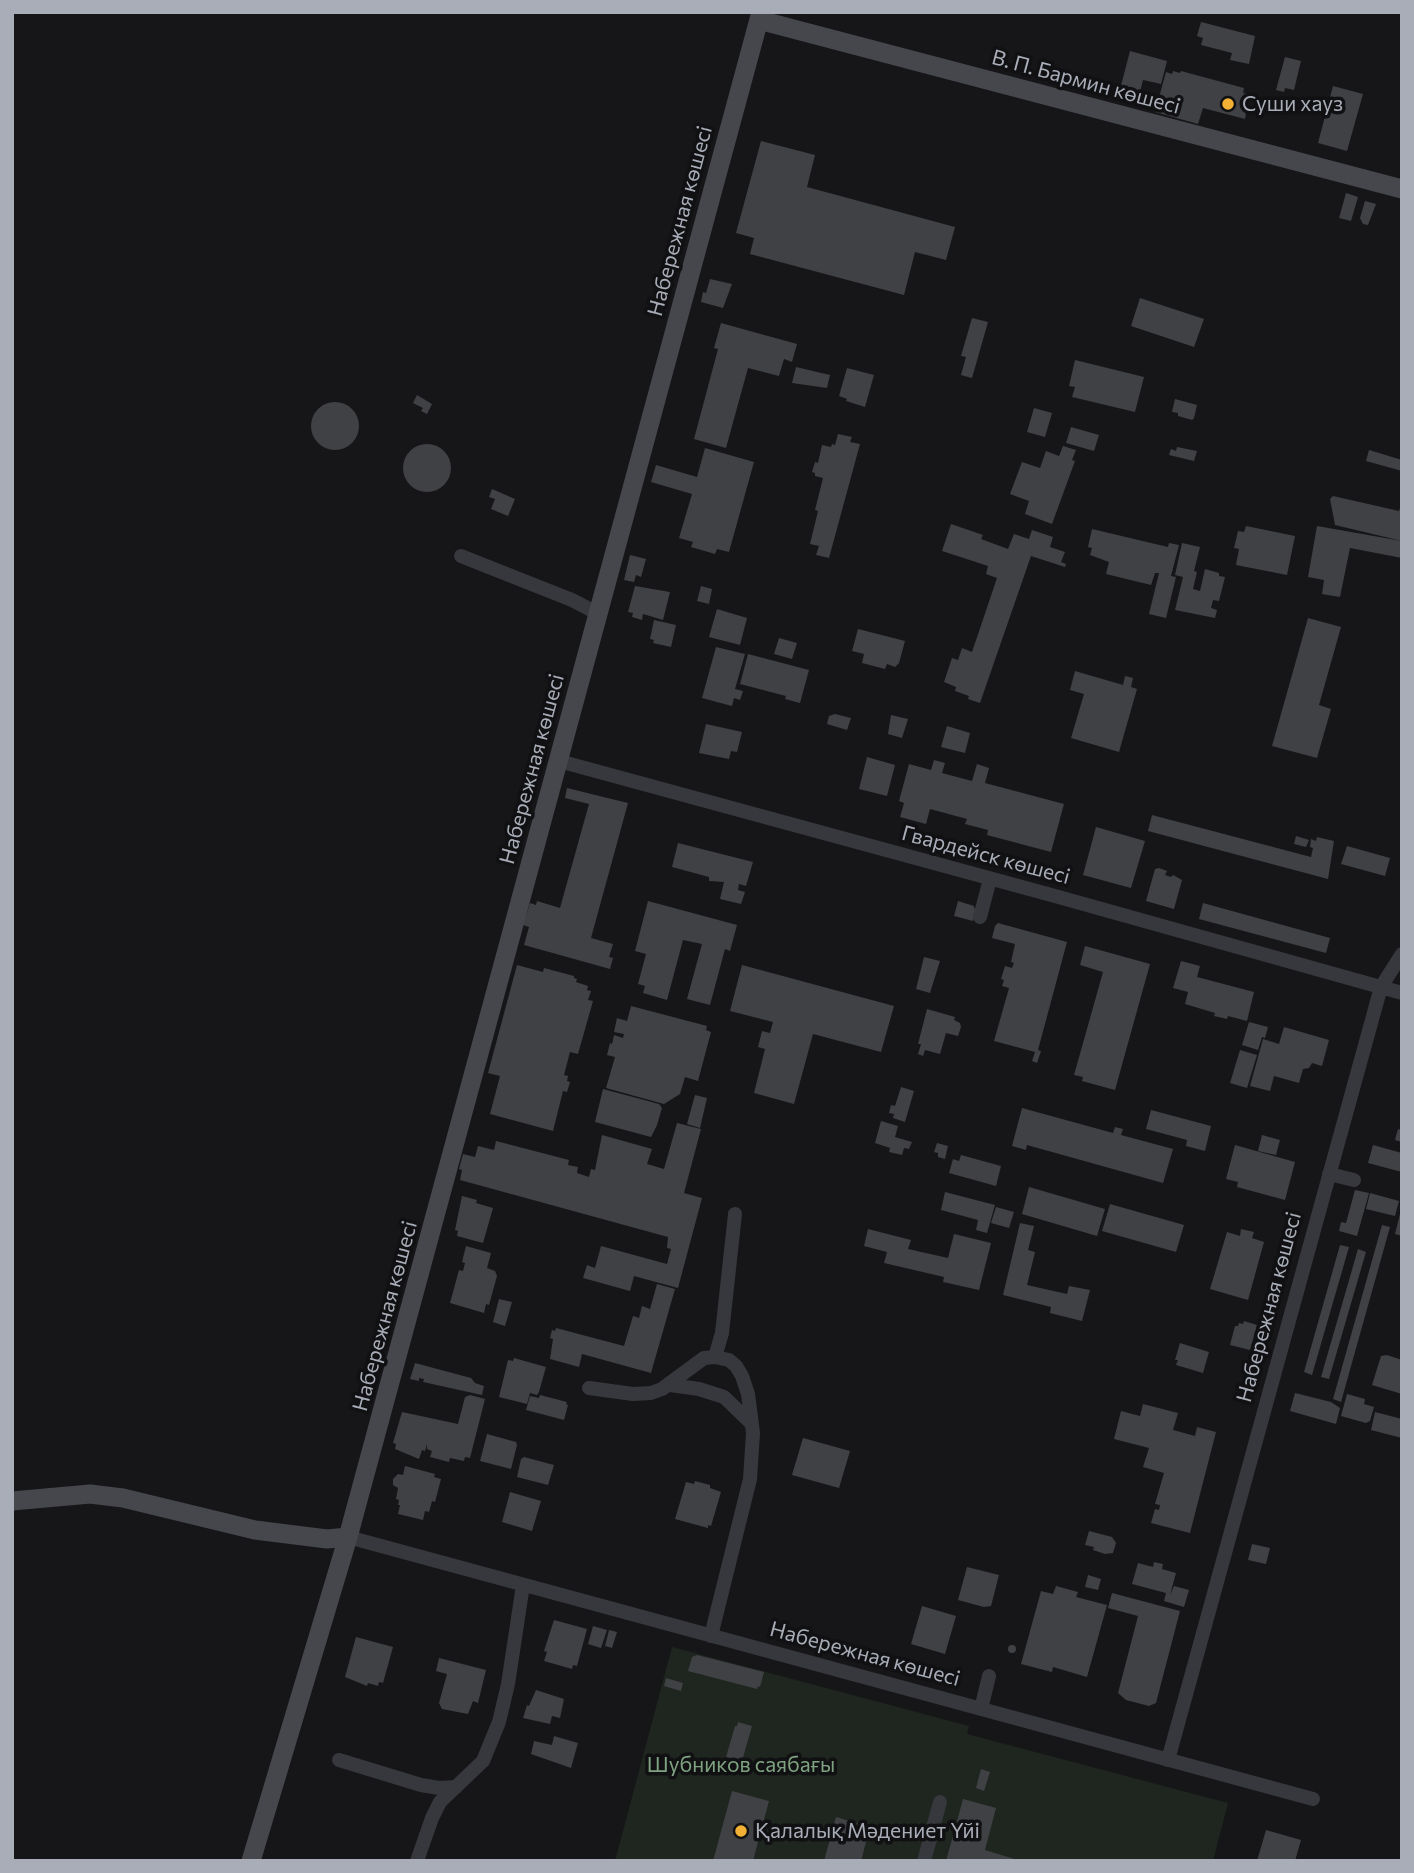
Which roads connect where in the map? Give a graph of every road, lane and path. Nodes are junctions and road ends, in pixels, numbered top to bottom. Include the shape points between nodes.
1 (760, 16) edge
2 (1402, 189) edge
3 (461, 556) dead end
4 (597, 613) junction
5 (559, 761) junction
6 (990, 878) junction
7 (980, 917) dead end
8 (1402, 954) edge
9 (1381, 987) junction
10 (1402, 993) edge
11 (1329, 1174) junction
12 (1354, 1180) dead end
13 (735, 1214) dead end
14 (715, 1357) junction
15 (670, 1385) junction
16 (589, 1388) dead end
17 (751, 1423) junction
18 (12, 1501) edge
19 (348, 1537) junction
20 (523, 1585) junction
21 (710, 1636) junction
22 (989, 1676) dead end
23 (981, 1709) junction
24 (339, 1760) dead end
25 (1168, 1760) junction
26 (456, 1787) junction
27 (1313, 1799) dead end
28 (940, 1802) dead end
29 (251, 1861) edge
30 (417, 1861) edge
31 (925, 1861) edge

1 - 2 street, В. П. Бармин көшесі
1 - 4 street, Набережная көшесі
3 - 4 street
4 - 5 street, Набережная көшесі
5 - 6 street, Гвардейск көшесі
5 - 19 street, Набережная көшесі
6 - 7 street
6 - 9 street, Гвардейск көшесі
8 - 9 street, Набережная көшесі
9 - 10 street, Гвардейск көшесі
9 - 11 street, Набережная көшесі
11 - 12 street
11 - 25 street, Набережная көшесі
13 - 14 street via 722,1333
14 - 15 street via 692,1365
14 - 17 street via 729,1360 742,1376
15 - 16 street via 642,1393
15 - 17 street via 724,1397
17 - 21 street via 750,1479
18 - 19 street via 90,1494 255,1530 327,1539
19 - 20 street, Набережная көшесі
19 - 29 street, Набережная көшесі
20 - 21 street, Набережная көшесі
20 - 26 street via 499,1722 483,1761
21 - 23 street, Набережная көшесі
22 - 23 street
23 - 25 street, Набережная көшесі
24 - 26 street via 421,1785
25 - 27 street, Набережная көшесі
26 - 30 street via 440,1802
28 - 31 street

